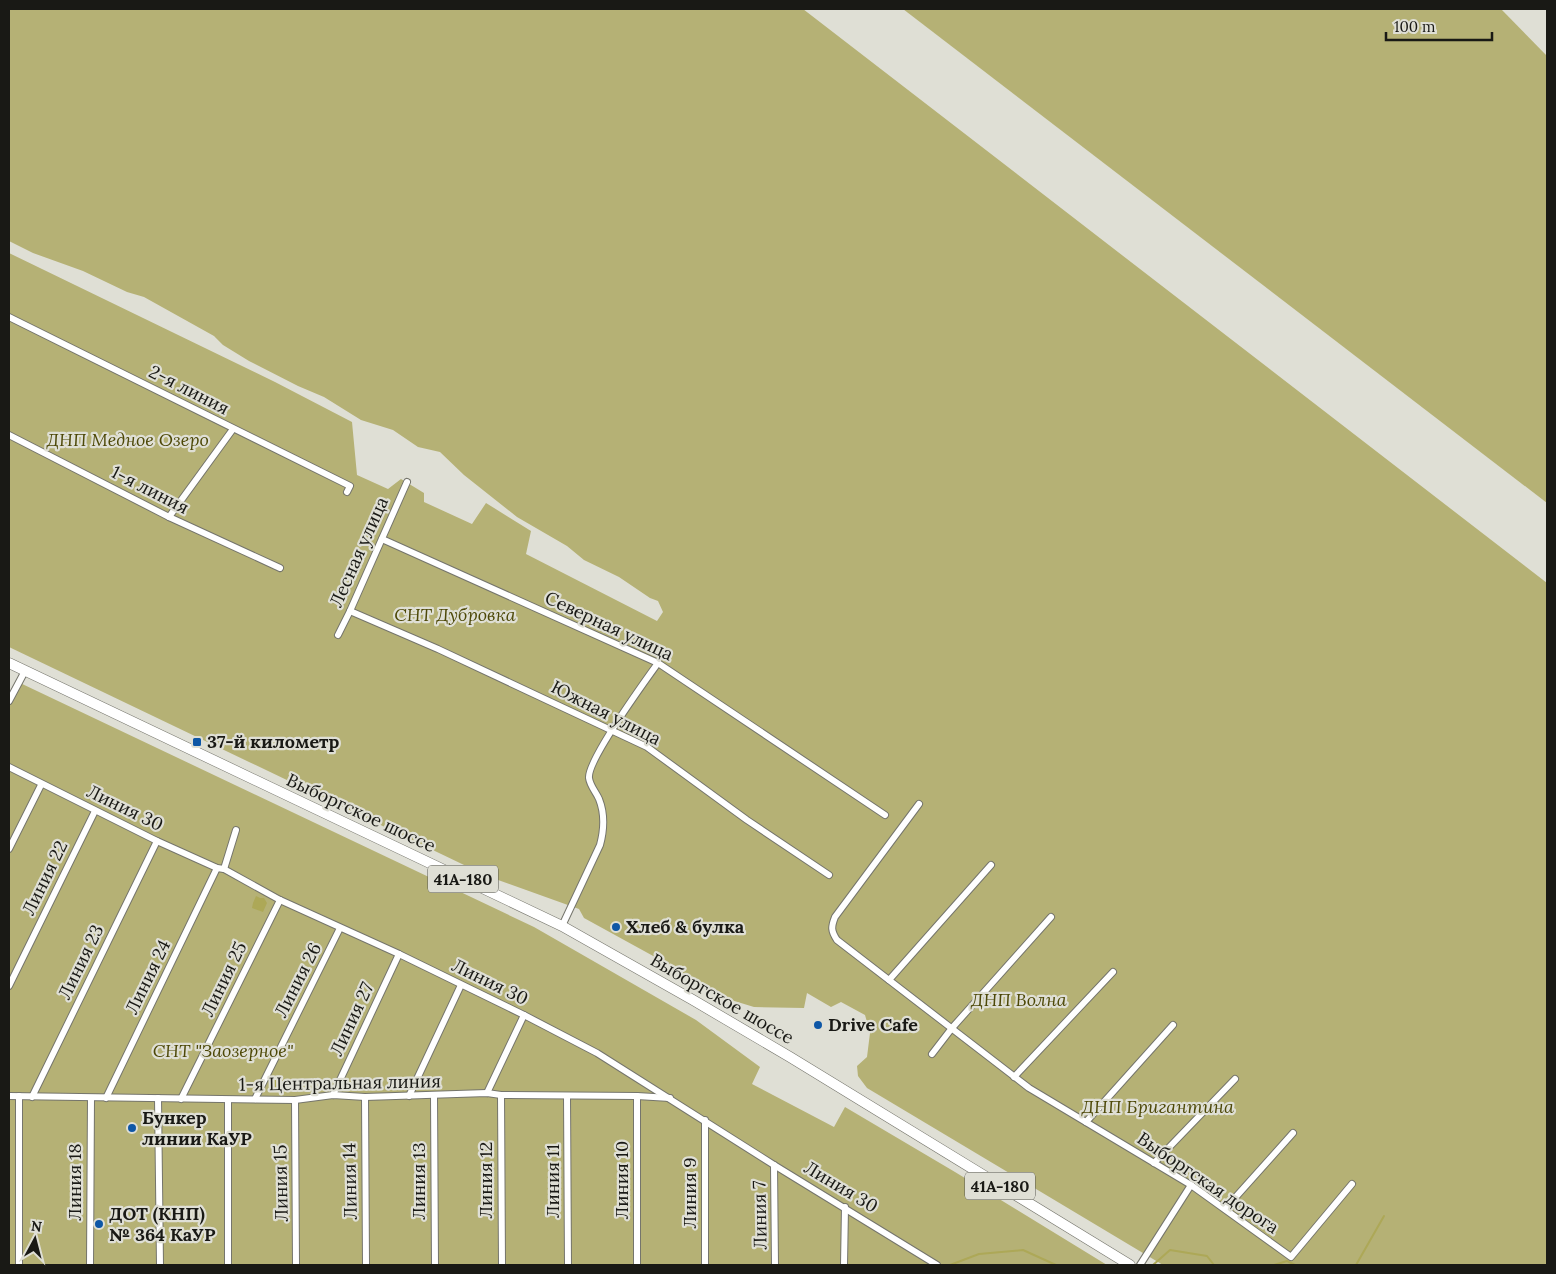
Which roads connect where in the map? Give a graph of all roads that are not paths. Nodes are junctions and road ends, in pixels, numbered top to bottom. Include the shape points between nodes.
1 (9, 317) edge
2 (233, 429) junction
3 (9, 435) edge
4 (407, 482) dead end
5 (347, 492) dead end
6 (169, 517) junction
7 (382, 539) junction
8 (280, 568) dead end
9 (350, 611) junction
10 (338, 634) dead end
11 (9, 663) edge
12 (658, 663) junction
13 (25, 671) junction
14 (9, 701) edge
15 (612, 730) junction
16 (9, 767) edge
17 (41, 785) junction
18 (919, 804) dead end
19 (95, 811) junction
20 (884, 815) dead end
21 (236, 830) dead end
22 (157, 841) junction
23 (9, 849) edge
24 (991, 865) dead end
25 (220, 868) junction
26 (829, 875) dead end
27 (280, 900) junction
28 (1051, 917) dead end
29 (562, 926) junction
30 (340, 928) junction
31 (399, 954) junction
32 (1113, 972) dead end
33 (889, 980) junction
34 (461, 985) junction
35 (9, 986) edge
36 (524, 1015) junction
37 (1173, 1025) dead end
38 (952, 1028) junction
39 (932, 1054) dead end
40 (1014, 1077) junction
41 (1235, 1079) dead end
42 (487, 1093) junction
43 (500, 1095) junction
44 (9, 1096) edge
45 (19, 1096) junction
46 (333, 1096) junction
47 (409, 1096) junction
48 (434, 1096) junction
49 (567, 1096) junction
50 (637, 1096) junction
51 (32, 1097) junction
52 (364, 1097) junction
53 (91, 1098) junction
54 (106, 1098) junction
55 (158, 1098) junction
56 (181, 1099) junction
57 (255, 1099) junction
58 (672, 1099) junction
59 (228, 1100) junction
60 (295, 1100) junction
61 (705, 1120) junction
62 (1086, 1122) junction
63 (1294, 1133) dead end
64 (1154, 1163) junction
65 (774, 1164) junction
66 (1352, 1184) dead end
67 (1191, 1185) junction
68 (845, 1207) junction
69 (1225, 1209) junction
70 (19, 1265) edge
71 (90, 1265) edge
72 (160, 1265) edge
73 (228, 1265) edge
74 (296, 1265) edge
75 (366, 1265) edge
76 (434, 1265) edge
77 (502, 1265) edge
78 (568, 1265) edge
79 (637, 1265) edge
80 (705, 1265) edge
81 (775, 1265) edge
82 (844, 1265) edge
83 (937, 1265) edge
84 (1130, 1265) edge
85 (1140, 1265) edge

1 - 2 street, 2-я линия
2 - 5 street, 2-я линия via 350,486
2 - 6 street
3 - 6 street, 1-я линия
4 - 7 street, Лесная улица
6 - 8 street, 1-я линия
7 - 9 street, Лесная улица
7 - 12 street, Северная улица
9 - 10 street, Лесная улица
9 - 15 street, Южная улица
11 - 13 main road, Выборгское шоссе / 41А-180
12 - 15 street
12 - 20 street, Северная улица
13 - 14 street
13 - 29 main road, Выборгское шоссе / 41А-180
15 - 26 street, Южная улица via 647,747
15 - 29 street via 590,769 589,778 599,800 604,830
16 - 17 street, Линия 30
17 - 19 street, Линия 30
17 - 23 street
18 - 33 street, Выборгская дорога via 831,926 837,940
19 - 22 street, Линия 30
19 - 35 street, Линия 22
21 - 25 street, Линия 24
22 - 25 street, Линия 30
22 - 51 street, Линия 23
24 - 33 street
25 - 27 street, Линия 30
25 - 54 street, Линия 24
27 - 30 street, Линия 30
27 - 56 street, Линия 25
28 - 38 street
29 - 84 main road, Выборгское шоссе / 41А-180 via 701,1005
30 - 31 street, Линия 30
30 - 57 street, Линия 26
31 - 34 street, Линия 30
31 - 46 street, Линия 27
32 - 40 street
33 - 38 street, Выборгская дорога
34 - 36 street, Линия 30
34 - 47 street
36 - 42 street
36 - 58 street, Линия 30 via 597,1053
37 - 62 street
38 - 39 street
38 - 40 street, Выборгская дорога
40 - 62 street, Выборгская дорога
41 - 64 street
42 - 43 street, 1-я Центральная линия
42 - 48 street, 1-я Центральная линия
43 - 49 street, 1-я Центральная линия
43 - 77 street, Линия 12
44 - 45 street, 1-я Центральная линия
45 - 51 street, 1-я Центральная линия
45 - 70 street
46 - 52 street, 1-я Центральная линия
46 - 60 street, 1-я Центральная линия
47 - 48 street, 1-я Центральная линия
47 - 52 street, 1-я Центральная линия
48 - 76 street, Линия 13
49 - 50 street, 1-я Центральная линия
49 - 78 street, Линия 11
50 - 58 street, 1-я Центральная линия
50 - 79 street, Линия 10
51 - 53 street, 1-я Центральная линия
52 - 75 street, Линия 14
53 - 54 street, 1-я Центральная линия
53 - 71 street, Линия 18
54 - 55 street, 1-я Центральная линия
55 - 56 street, 1-я Центральная линия
55 - 72 street
56 - 59 street, 1-я Центральная линия
57 - 59 street, 1-я Центральная линия
57 - 60 street, 1-я Центральная линия
58 - 61 street, Линия 30
59 - 73 street
60 - 74 street, Линия 15
61 - 65 street, Линия 30
61 - 80 street, Линия 9
62 - 64 street, Выборгская дорога
63 - 69 street
64 - 67 street, Выборгская дорога
65 - 68 street, Линия 30
65 - 81 street, Линия 7
66 - 69 street, Выборгская дорога via 1291,1256
67 - 69 street, Выборгская дорога
67 - 85 street
68 - 82 street
68 - 83 street, Линия 30

